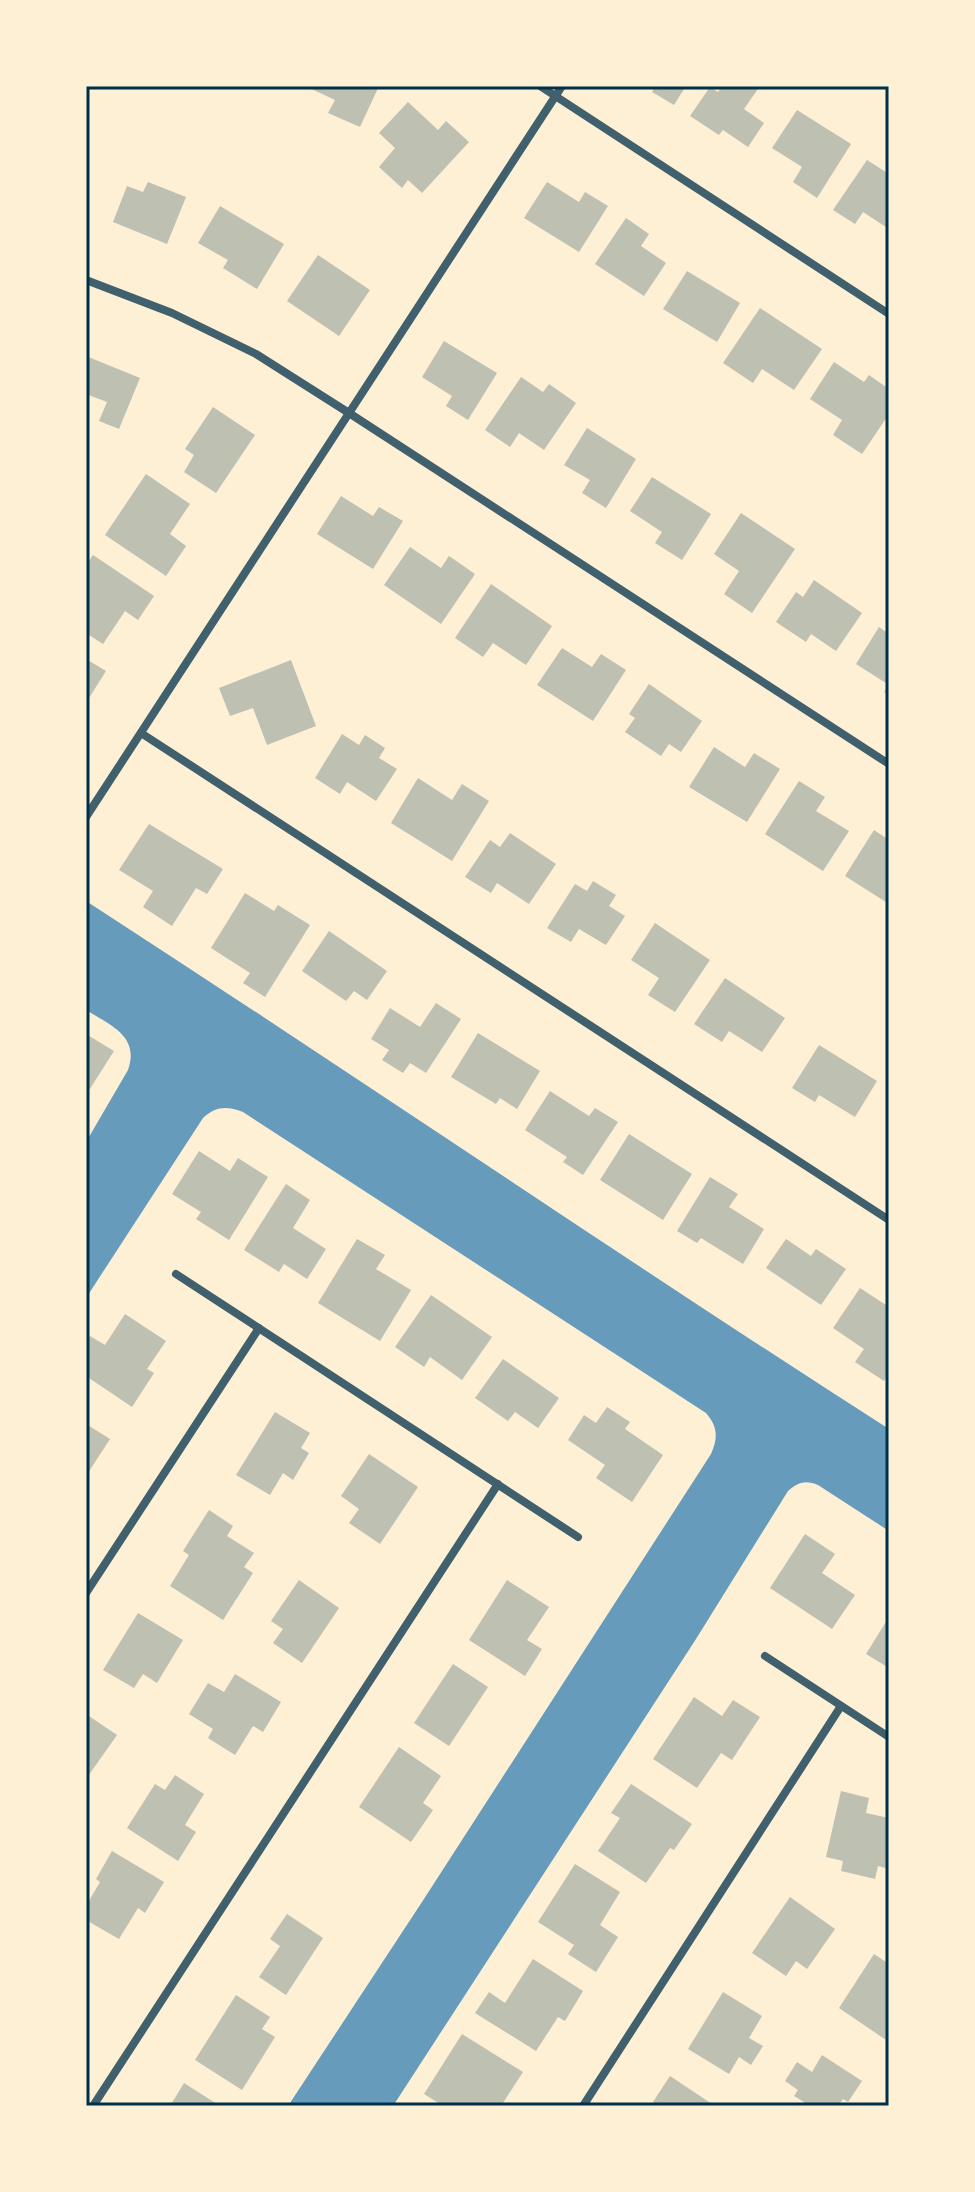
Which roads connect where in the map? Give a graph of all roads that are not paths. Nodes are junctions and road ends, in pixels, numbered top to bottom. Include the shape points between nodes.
1 (540, 86) edge
2 (562, 86) edge
3 (555, 95) junction
4 (86, 280) edge
5 (889, 314) edge
6 (349, 413) junction
7 (141, 733) junction
8 (889, 764) edge
9 (86, 817) edge
10 (889, 1220) edge
11 (176, 1274) dead end
12 (259, 1328) junction
13 (498, 1484) junction
14 (578, 1537) dead end
15 (86, 1593) edge
16 (765, 1656) dead end
17 (841, 1706) junction
18 (889, 1737) edge
19 (93, 2106) edge
20 (583, 2106) edge

1 - 3 street
2 - 3 street
3 - 5 street
3 - 6 street
4 - 6 street via 215,333
6 - 7 street
6 - 8 street
7 - 9 street
7 - 10 street
11 - 12 street
12 - 13 street
12 - 15 street
13 - 14 street
13 - 19 street
16 - 17 street
17 - 18 street
17 - 20 street

